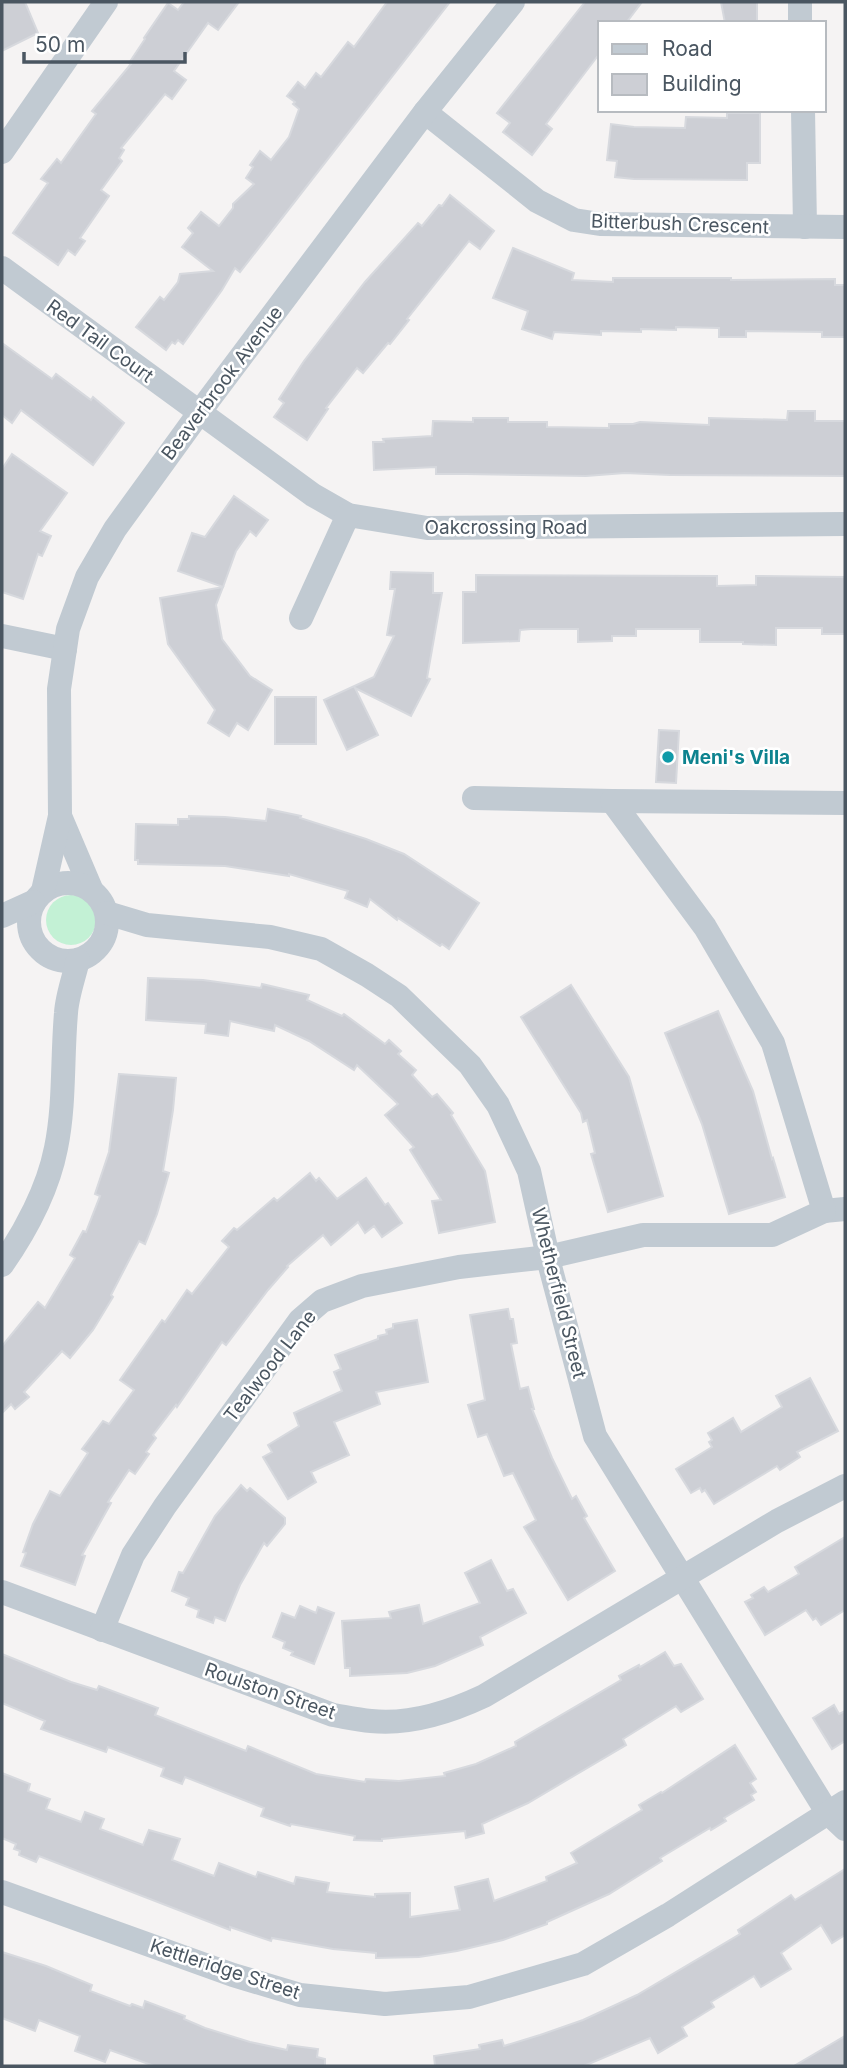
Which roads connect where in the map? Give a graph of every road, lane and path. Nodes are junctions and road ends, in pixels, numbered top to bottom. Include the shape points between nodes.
1 (513, 2) edge
2 (800, 2) edge
3 (100, 4) edge
4 (800, 21) edge
5 (425, 112) junction
6 (803, 112) edge
7 (2, 152) edge
8 (806, 227) junction
9 (845, 227) edge
10 (2, 268) edge
11 (199, 414) junction
12 (348, 515) junction
13 (845, 524) edge
14 (301, 618) dead end
15 (2, 636) edge
16 (65, 649) junction
17 (474, 798) dead end
18 (612, 801) junction
19 (845, 803) edge
20 (60, 816) junction
21 (91, 889) junction
22 (38, 896) junction
23 (107, 913) junction
24 (2, 916) edge
25 (2, 925) edge
26 (147, 925) junction
27 (29, 932) junction
28 (89, 954) junction
29 (50, 958) junction
30 (66, 1010) junction
31 (835, 1210) edge
32 (548, 1257) junction
33 (2, 1265) edge
34 (845, 1486) edge
35 (683, 1579) junction
36 (2, 1592) edge
37 (102, 1630) junction
38 (836, 1807) edge
39 (845, 1829) edge
40 (2, 1892) edge

1 - 5 street, Beaverbrook Avenue
2 - 4 street
3 - 7 street
5 - 8 street, Bitterbush Crescent via 537,201 574,220
5 - 11 street, Beaverbrook Avenue
6 - 8 street
8 - 9 street, Bitterbush Crescent
10 - 11 street, Red Tail Court
11 - 12 street, Oakcrossing Road
11 - 16 street, Beaverbrook Avenue via 115,528 87,577
12 - 13 street, Oakcrossing Road via 427,528
12 - 14 street
15 - 16 street
16 - 20 street, Beaverbrook Avenue via 59,689
17 - 18 street
18 - 19 street
18 - 31 street via 705,927 774,1043
20 - 21 street, Beaverbrook Avenue
20 - 22 street, Beaverbrook Avenue
21 - 22 street via 75,882 58,883
21 - 23 street
22 - 24 street
22 - 27 street via 28,917
23 - 26 street, Whetherfield Street
23 - 28 street via 106,934
25 - 27 street
26 - 28 street
26 - 32 street, Whetherfield Street via 270,937 321,949 399,996 470,1065 498,1105 529,1171
27 - 29 street
28 - 29 street
28 - 30 street
29 - 30 street
30 - 33 street via 56,1150 43,1188
31 - 32 street, Tealwood Lane via 772,1234 643,1236
32 - 35 street, Whetherfield Street via 595,1436
32 - 37 street, Tealwood Lane via 459,1267 362,1286 322,1301 300,1320 165,1506 133,1555
34 - 35 street, Roulston Street via 777,1521
35 - 37 street, Roulston Street via 484,1696 455,1710 391,1721 333,1715
35 - 38 street, Whetherfield Street
36 - 37 street, Roulston Street
38 - 39 street, Whetherfield Street
38 - 40 street, Kettleridge Street via 583,1964 469,1997 385,2004 300,1996

